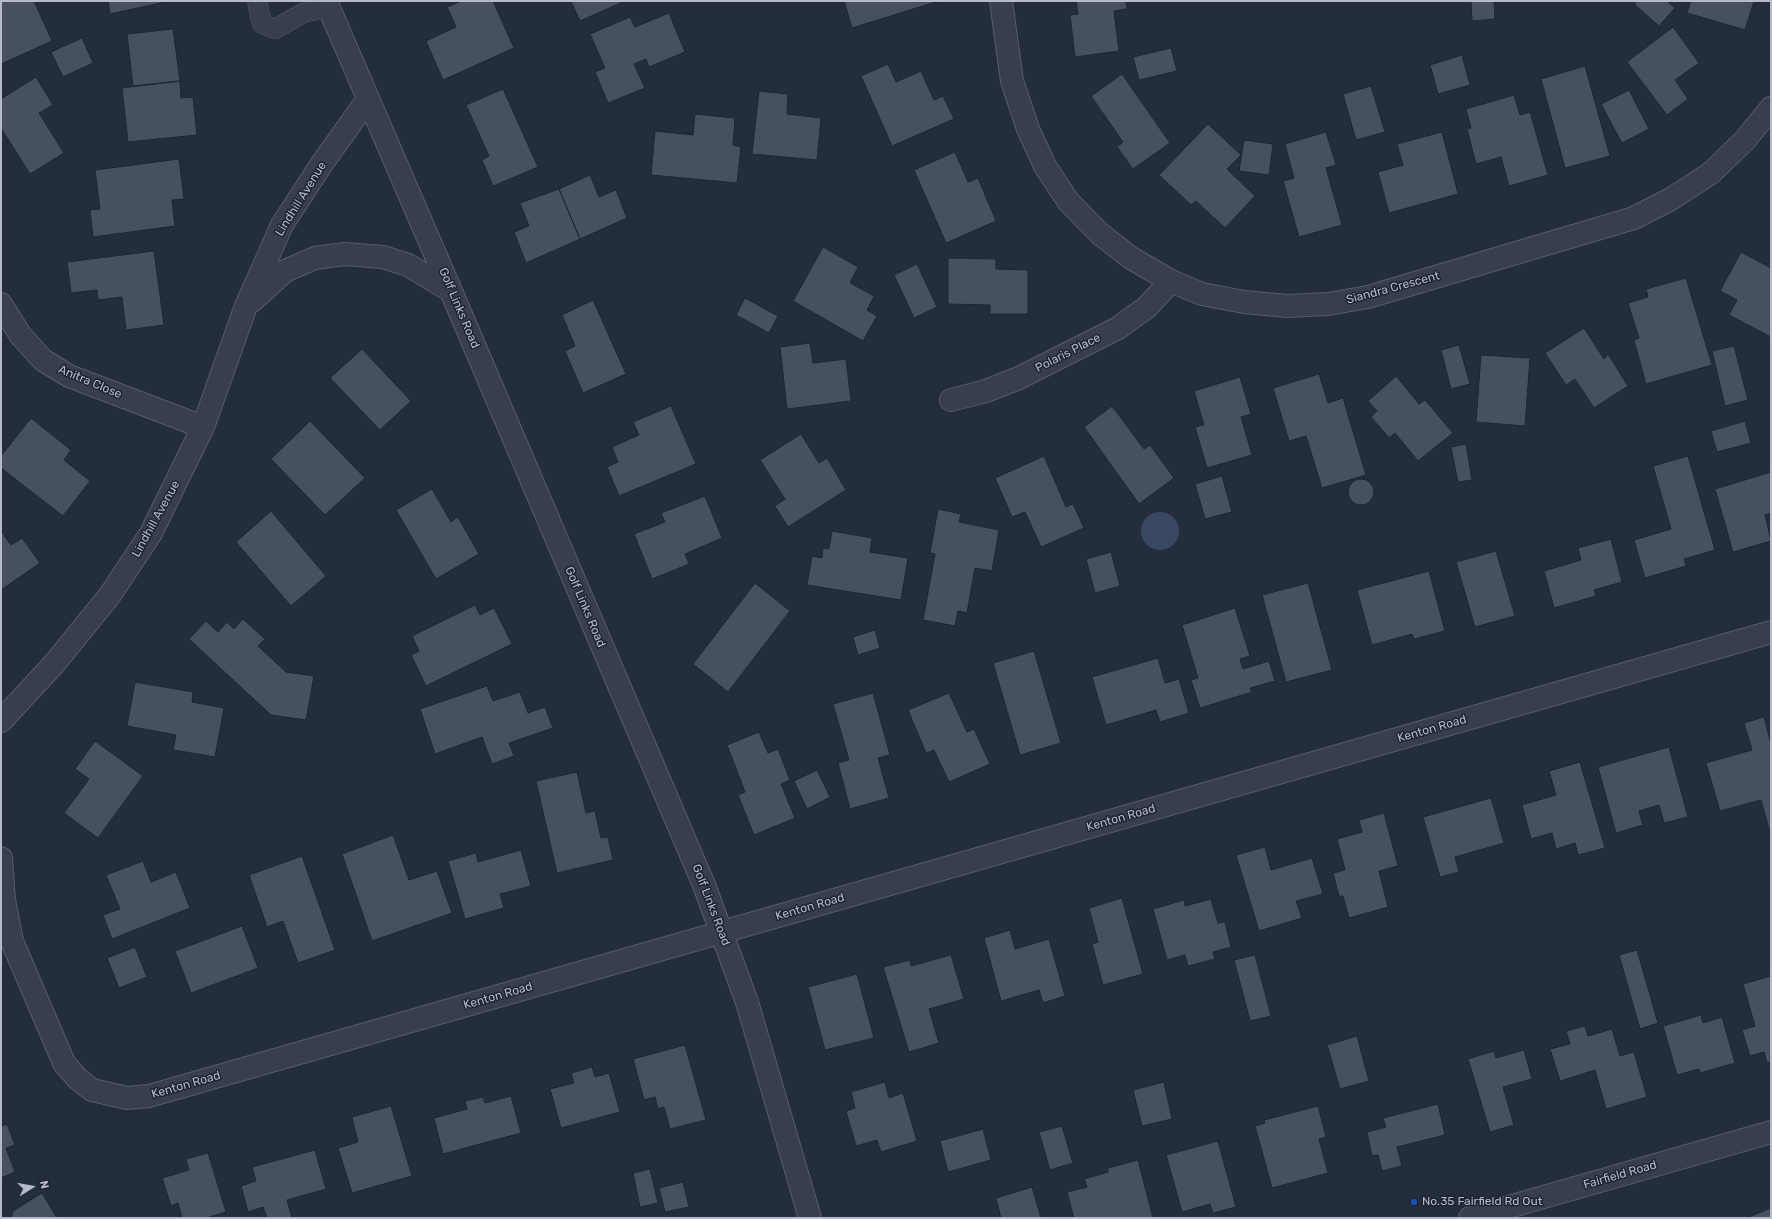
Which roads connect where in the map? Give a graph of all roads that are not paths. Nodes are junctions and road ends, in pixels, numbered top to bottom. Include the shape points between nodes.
1 (257, 1) edge
2 (1001, 1) edge
3 (327, 4) edge
4 (368, 99) junction
5 (1771, 108) edge
6 (1171, 281) junction
7 (452, 291) junction
8 (1, 304) edge
9 (246, 306) junction
10 (951, 400) dead end
11 (202, 427) junction
12 (1771, 632) edge
13 (1, 722) edge
14 (1, 858) edge
15 (722, 933) junction
16 (1771, 1132) edge
17 (810, 1218) edge
18 (1470, 1218) edge

1 - 3 lane, Golf Links Road via 262,24 275,29 303,13
2 - 6 street, Siandra Crescent via 1012,81 1028,129 1045,166 1068,201 1099,233 1131,258
3 - 4 street, Golf Links Road
4 - 7 street, Golf Links Road
4 - 9 street, Lindhill Avenue via 282,225
5 - 6 street, Siandra Crescent via 1745,140 1711,173 1671,199 1634,218 1368,297 1328,304 1287,306 1244,302 1202,294
6 - 10 street, Polaris Place via 1147,307 1118,328 1019,378 986,391
7 - 9 street, Lindhill Avenue via 408,264 383,257 345,254 314,258 285,270
7 - 15 street, Golf Links Road via 704,885
8 - 11 street, Anitra Close via 21,336 43,360 69,376
9 - 11 street, Lindhill Avenue
11 - 13 street, Lindhill Avenue via 151,533 110,595 54,664
12 - 15 street, Kenton Road
14 - 15 street, Kenton Road via 4,900 12,941 64,1063 92,1090 127,1098 149,1096
15 - 17 street, Golf Links Road via 747,1002
16 - 18 street, Fairfield Road

